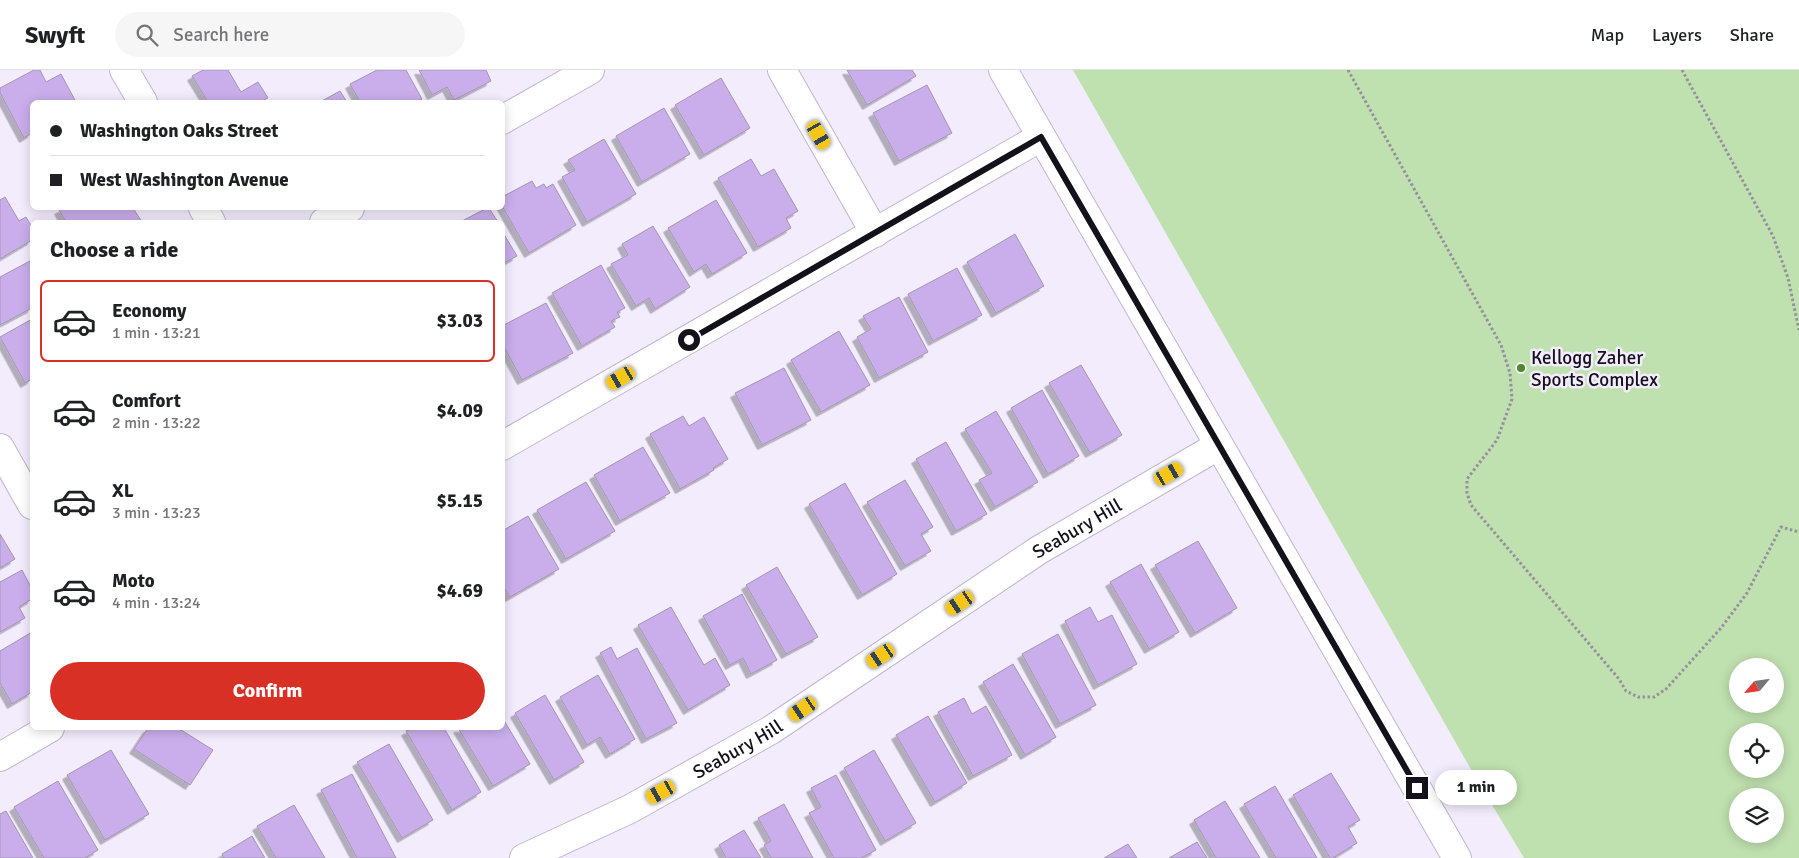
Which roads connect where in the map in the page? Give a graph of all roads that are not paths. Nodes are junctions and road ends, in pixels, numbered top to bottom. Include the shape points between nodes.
1 (124, 70) edge
2 (590, 70) edge
3 (782, 70) edge
4 (1003, 70) edge
5 (142, 100) edge
6 (505, 118) edge
7 (1041, 137) junction
8 (346, 210) edge
9 (328, 220) edge
10 (875, 233) junction
11 (505, 444) edge
12 (1218, 446) junction
13 (0, 448) edge
14 (30, 501) edge
15 (47, 730) edge
16 (0, 757) edge
17 (524, 858) edge
18 (1457, 858) edge

1 - 5 street
2 - 6 street
3 - 10 street
4 - 7 street
7 - 10 street
7 - 12 street
8 - 9 street
10 - 11 street
12 - 17 street, Seabury Hill via 1038,550 771,730 630,809
12 - 18 street
13 - 14 street
15 - 16 street

